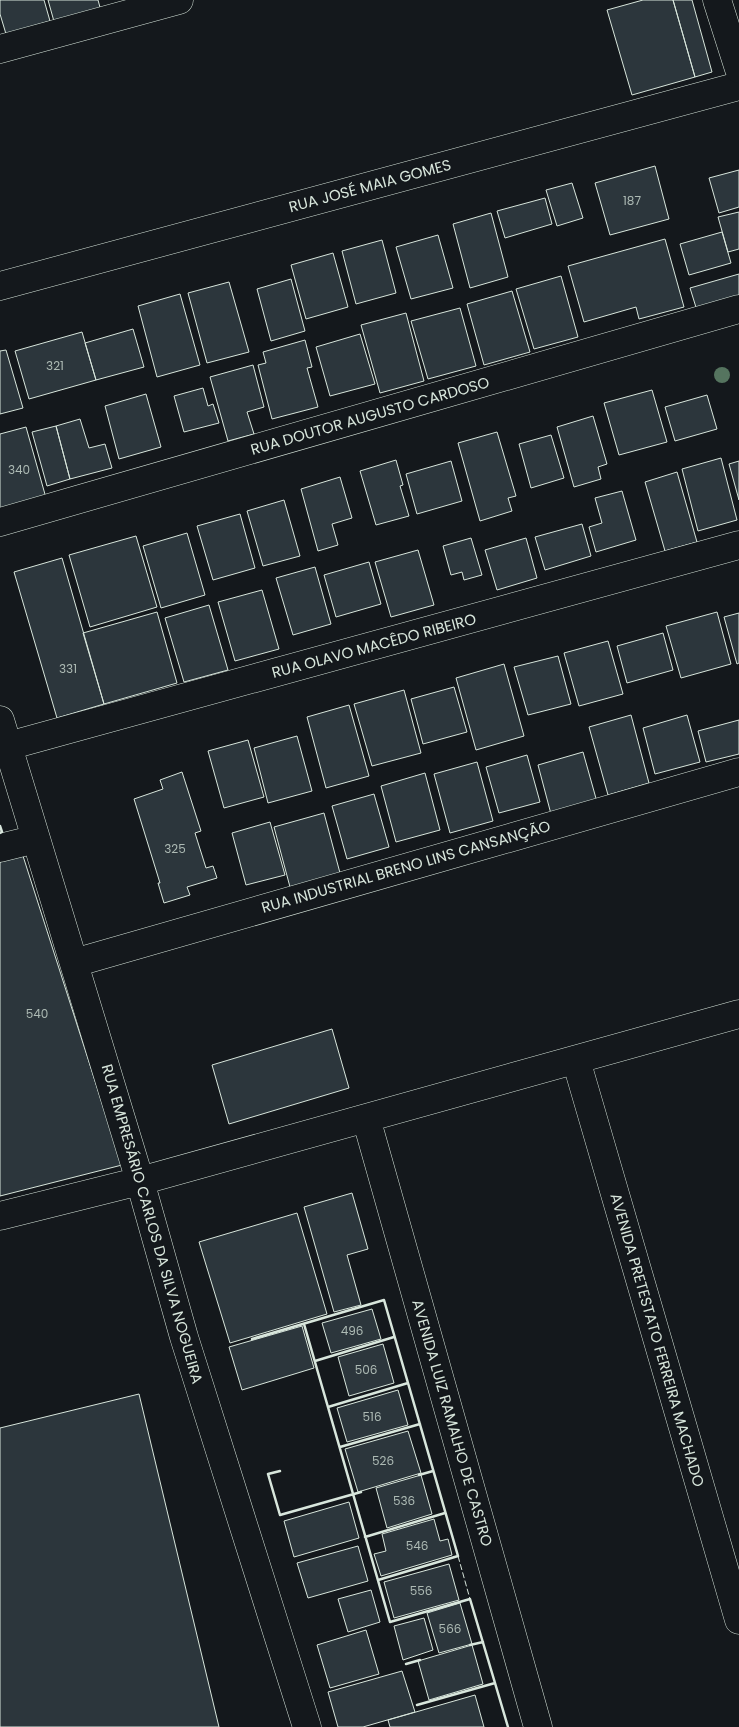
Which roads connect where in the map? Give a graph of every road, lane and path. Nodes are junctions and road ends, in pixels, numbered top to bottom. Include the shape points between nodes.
1 (179, 0) edge
2 (718, 0) edge
3 (0, 49) edge
4 (739, 70) edge
5 (739, 86) edge
6 (0, 286) edge
7 (739, 309) edge
8 (0, 522) edge
9 (739, 545) edge
10 (0, 720) edge
11 (8, 746) junction
12 (739, 772) edge
13 (36, 839) junction
14 (0, 848) edge
15 (74, 962) junction
16 (739, 1014) edge
17 (576, 1060) junction
18 (366, 1118) junction
19 (140, 1181) junction
20 (0, 1216) edge
21 (739, 1620) edge
22 (307, 1727) edge
23 (538, 1727) edge

1 - 3 street
2 - 4 street
5 - 6 street, RUA JOSÉ MAIA GOMES
7 - 8 street, RUA DOUTOR AUGUSTO CARDOSO
9 - 11 street, RUA OLAVO MACÊDO RIBEIRO
10 - 11 street, RUA EMPRESÁRIO CARLOS DA SILVA NOGUEIRA
11 - 13 street, RUA EMPRESÁRIO CARLOS DA SILVA NOGUEIRA
12 - 15 street, RUA INDUSTRIAL BRENO LINS CANSANÇÃO
13 - 14 street
13 - 15 street, RUA EMPRESÁRIO CARLOS DA SILVA NOGUEIRA
15 - 19 street, RUA EMPRESÁRIO CARLOS DA SILVA NOGUEIRA
16 - 17 street
17 - 18 street
17 - 21 street, AVENIDA PRETESTATO FERREIRA MACHADO
18 - 19 street
18 - 23 street, AVENIDA LUIZ RAMALHO DE CASTRO
19 - 20 street
19 - 22 street, RUA EMPRESÁRIO CARLOS DA SILVA NOGUEIRA via 184,1337

